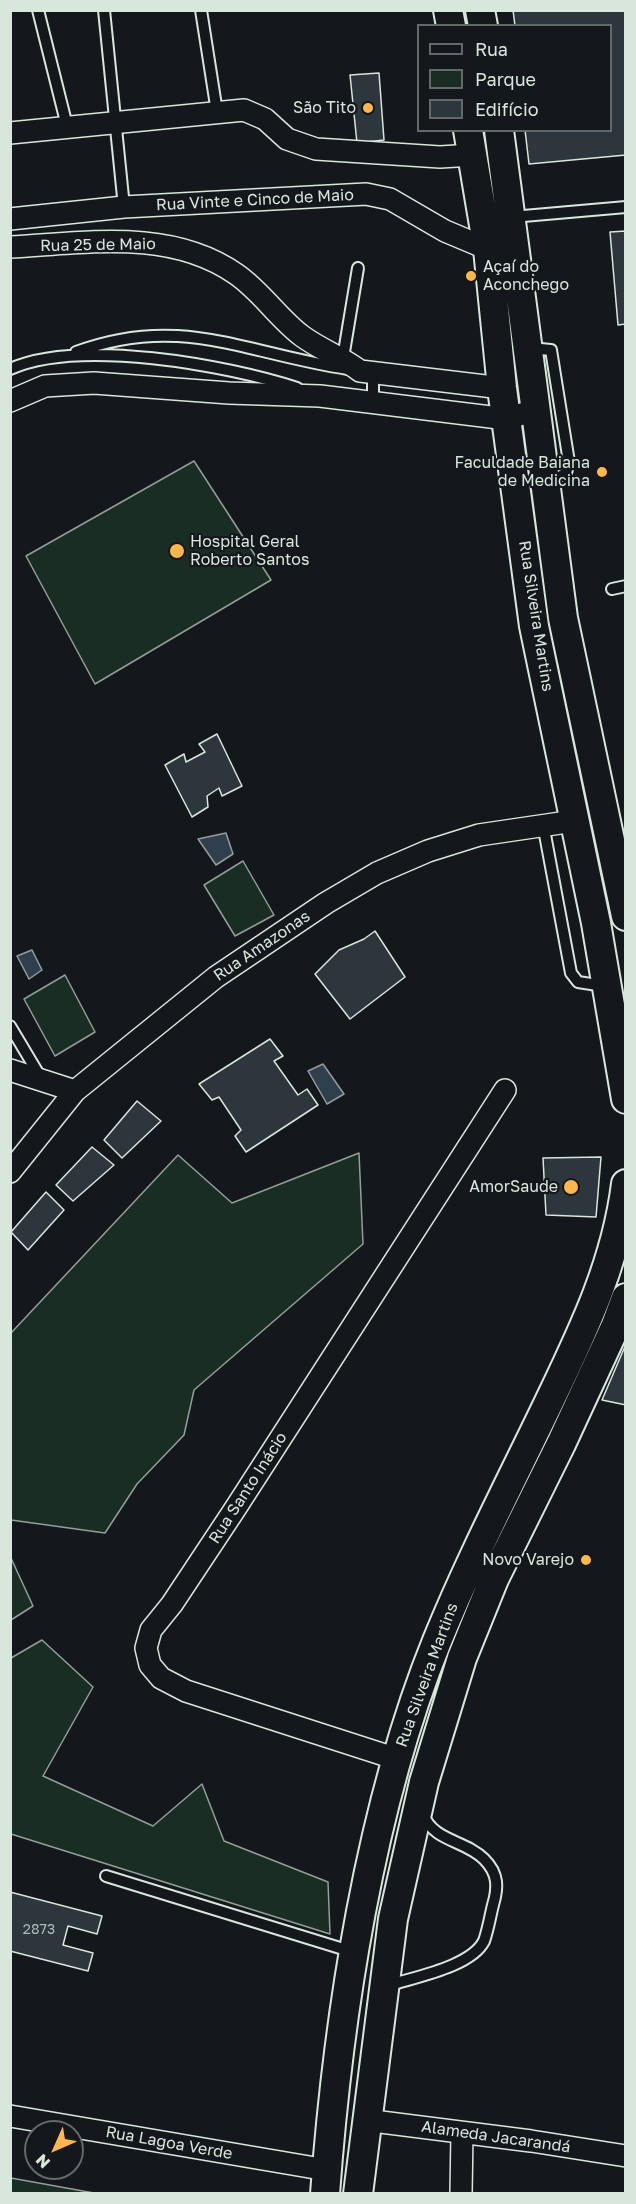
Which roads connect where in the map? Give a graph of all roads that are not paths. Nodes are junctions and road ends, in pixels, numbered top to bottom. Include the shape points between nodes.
1 (38, 10) edge
2 (104, 10) edge
3 (201, 10) edge
4 (217, 112) junction
5 (114, 123) junction
6 (67, 126) junction
7 (10, 132) edge
8 (499, 132) edge
9 (470, 143) edge
10 (124, 207) junction
11 (626, 207) edge
12 (510, 217) junction
13 (10, 219) edge
14 (10, 247) edge
15 (488, 249) junction
16 (358, 268) dead end
17 (528, 348) junction
18 (71, 354) junction
19 (343, 358) junction
20 (10, 369) edge
21 (366, 372) junction
22 (502, 388) junction
23 (320, 396) junction
24 (10, 401) edge
25 (373, 402) junction
26 (537, 409) junction
27 (507, 419) junction
28 (545, 485) junction
29 (626, 586) edge
30 (612, 589) dead end
31 (574, 821) junction
32 (543, 825) junction
33 (620, 862) edge
34 (626, 916) edge
35 (608, 986) junction
36 (10, 1026) edge
37 (11, 1071) edge
38 (43, 1081) junction
39 (505, 1090) dead end
40 (75, 1091) junction
41 (626, 1099) edge
42 (10, 1172) edge
43 (626, 1184) edge
44 (626, 1298) edge
45 (397, 1759) junction
46 (419, 1805) junction
47 (106, 1876) dead end
48 (356, 1953) junction
49 (384, 1987) junction
50 (10, 2116) edge
51 (365, 2120) junction
52 (462, 2133) junction
53 (626, 2156) edge
54 (326, 2182) edge
55 (358, 2193) edge
56 (461, 2193) edge

1 - 6 lane
2 - 5 lane
3 - 4 lane
4 - 5 street
4 - 9 street via 244,110 255,114 286,139 316,149 440,157
5 - 6 street
5 - 10 lane
6 - 7 street
8 - 12 main road, Rua Silveira Martins
9 - 15 main road, Rua Silveira Martins
10 - 13 street, Rua Vinte e Cinco de Maio
10 - 15 street, Rua Vinte e Cinco de Maio via 366,194 390,199 445,231
11 - 12 lane
12 - 17 main road, Rua Silveira Martins
14 - 19 street, Rua 25 de Maio via 142,242 194,252 238,275 300,334
15 - 22 main road, Rua Silveira Martins
16 - 19 lane
17 - 26 main road, Rua Silveira Martins
17 - 28 lane via 551,350 570,462 566,473
18 - 20 lane
18 - 21 lane via 105,341 187,335
18 - 23 lane via 184,363 275,381
19 - 21 street, Rua 25 de Maio
21 - 22 street
21 - 25 lane
22 - 27 main road, Rua Silveira Martins
23 - 24 street via 68,383 45,386
23 - 25 street
25 - 27 street
26 - 27 street
26 - 28 main road, Rua Silveira Martins
27 - 31 main road, Rua Silveira Martins via 534,626
28 - 33 main road, Rua Silveira Martins via 563,618
29 - 30 lane
31 - 32 street, Rua Amazonas
31 - 35 main road, Rua Silveira Martins
32 - 35 lane via 571,973 578,982
32 - 40 street, Rua Amazonas via 478,835 377,873 216,976
33 - 34 main road, Rua Silveira Martins
35 - 41 main road, Rua Silveira Martins
36 - 38 lane
37 - 38 street
38 - 40 street
39 - 45 street, Rua Santo Inácio via 235,1509 151,1630 146,1648 150,1665 161,1678 186,1691
40 - 42 street, Rua Amazonas
43 - 45 main road, Rua Silveira Martins via 610,1260 587,1324 468,1567 435,1645
44 - 46 main road, Rua Silveira Martins via 566,1434 494,1580 462,1658
45 - 48 main road, Rua Silveira Martins via 365,1894
46 - 49 main road, Rua Silveira Martins via 393,1919
46 - 49 lane via 436,1833 484,1859 495,1874 498,1887 484,1941 476,1952 453,1966
47 - 48 lane
48 - 54 main road, Rua Silveira Martins
49 - 51 main road, Rua Silveira Martins
50 - 54 street, Rua Lagoa Verde
51 - 52 street, Alameda Jacarandá
51 - 55 main road, Rua Silveira Martins
52 - 53 street, Alameda Jacarandá
52 - 56 street

